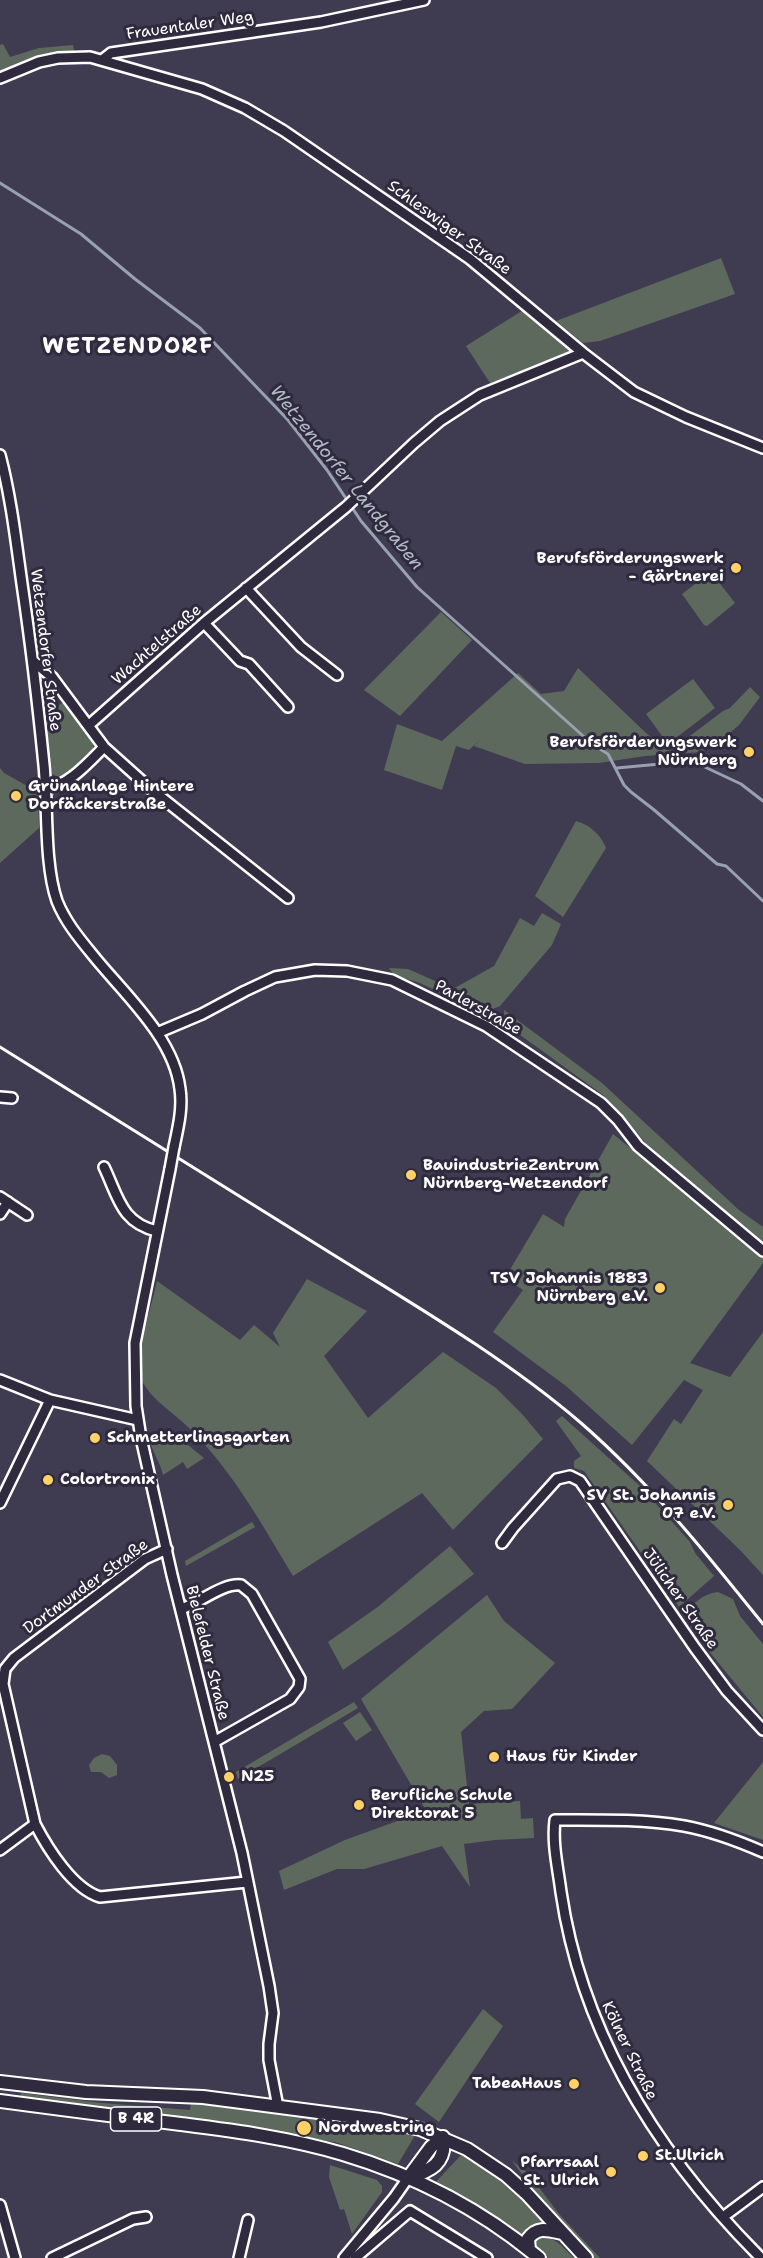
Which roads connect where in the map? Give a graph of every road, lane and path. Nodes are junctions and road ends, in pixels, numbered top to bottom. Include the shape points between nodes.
1 (424, 0) edge
2 (102, 60) junction
3 (0, 78) edge
4 (583, 353) junction
5 (763, 448) edge
6 (0, 454) edge
7 (246, 588) junction
8 (204, 623) junction
9 (33, 661) junction
10 (337, 675) dead end
11 (288, 707) dead end
12 (89, 725) junction
13 (104, 747) junction
14 (46, 789) junction
15 (288, 897) dead end
16 (157, 1033) junction
17 (0, 1097) edge
18 (12, 1098) dead end
19 (104, 1167) dead end
20 (4, 1200) edge
21 (162, 1205) joint
22 (0, 1214) edge
23 (27, 1215) dead end
24 (156, 1231) junction
25 (763, 1251) edge
26 (0, 1380) edge
27 (50, 1400) junction
28 (138, 1420) junction
29 (0, 1503) edge
30 (502, 1544) dead end
31 (167, 1549) junction
32 (181, 1609) junction
33 (763, 1730) edge
34 (214, 1742) junction
35 (35, 1824) junction
36 (0, 1850) edge
37 (763, 1852) edge
38 (247, 1882) junction
39 (0, 2083) edge
40 (0, 2101) edge
41 (278, 2107) junction
42 (443, 2138) junction
43 (408, 2178) junction
44 (763, 2187) edge
45 (0, 2205) edge
46 (146, 2217) dead end
47 (723, 2217) junction
48 (248, 2220) dead end
49 (562, 2233) junction
50 (534, 2254) edge
51 (15, 2258) edge
52 (52, 2258) edge
53 (239, 2258) edge
54 (344, 2258) edge
55 (355, 2258) edge
56 (487, 2258) edge
57 (586, 2258) edge
58 (761, 2258) edge

1 - 2 street, Frauentaler Weg via 321,22 111,53
2 - 3 street, Frauentaler Weg via 58,58
2 - 4 street, Schleswiger Straße via 202,89 284,131 470,259
4 - 5 street, Schleswiger Straße via 640,396
4 - 7 street, Wachtelstraße via 464,404
6 - 9 street, Wetzendorfer Straße
7 - 8 street, Wachtelstraße
7 - 10 street via 301,647
8 - 11 street
8 - 12 street, Wachtelstraße
9 - 12 street via 47,672
9 - 14 street, Wetzendorfer Straße
12 - 13 street
13 - 14 street via 66,781
13 - 15 street
14 - 16 street, Wetzendorfer Straße via 51,879 63,912 81,941
16 - 21 street, Wetzendorfer Straße, bridge via 173,1063 180,1090 180,1113
16 - 25 street, Parlerstraße via 275,977 326,970 392,980 486,1026 601,1103 638,1146
17 - 18 street
19 - 24 street via 130,1218 142,1228
20 - 22 street
20 - 23 street
21 - 24 street, Bielefelder Straße
24 - 28 street, Bielefelder Straße via 135,1343
26 - 27 street
27 - 28 street
27 - 29 street
28 - 31 street, Bielefelder Straße
30 - 33 street, Jülicher Straße via 557,1479 570,1476 580,1481 700,1654
31 - 32 street, Bielefelder Straße
31 - 35 street, Dortmunder Straße via 145,1559 5,1669 3,1684
32 - 34 street, Bielefelder Straße
32 - 34 street via 226,1587 241,1586 252,1594 300,1679 290,1699
34 - 38 street, Bielefelder Straße
35 - 36 street
35 - 38 street, Dortmunder Straße via 79,1887 94,1896
37 - 47 street, Kölner Straße via 684,1826 610,1820 555,1820 553,1835 573,1952 615,2063 650,2124
38 - 41 street, Bielefelder Straße via 272,2000 268,2051
39 - 41 main road, B 4R via 86,2092 203,2097
40 - 43 main road, B 4R via 271,2137 341,2153
41 - 42 main road, B 4R via 381,2120
42 - 43 main road via 443,2153 438,2162 428,2171
42 - 49 main road, B 4R via 506,2175
43 - 50 main road, B 4R via 485,2219
43 - 54 street
44 - 47 street
45 - 51 street
46 - 52 street via 133,2219
47 - 58 street, Kölner Straße
48 - 53 street
49 - 50 main road via 536,2231 528,2240
49 - 57 main road, B 4R
55 - 56 street via 410,2211

